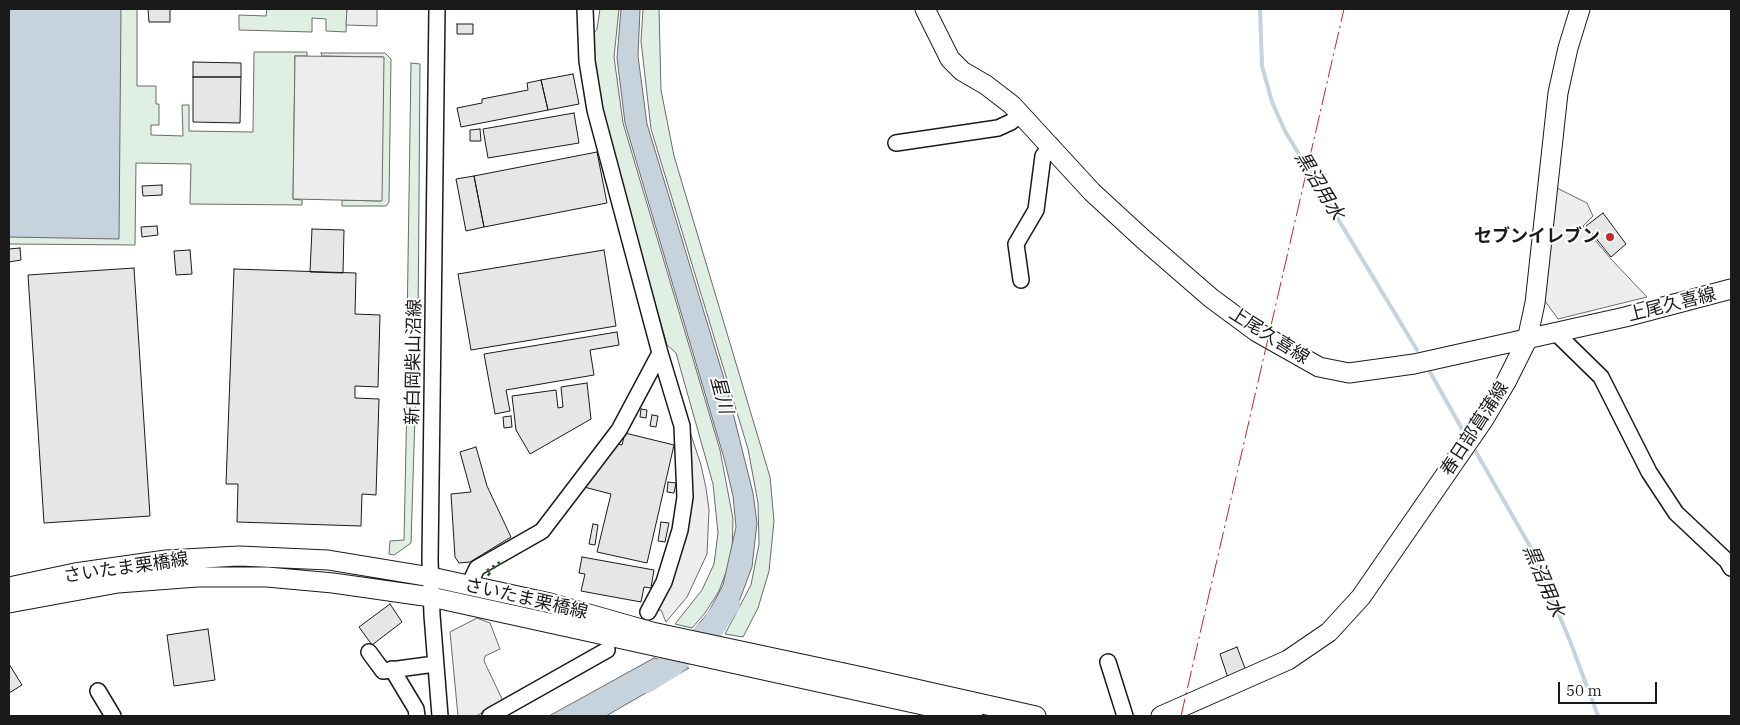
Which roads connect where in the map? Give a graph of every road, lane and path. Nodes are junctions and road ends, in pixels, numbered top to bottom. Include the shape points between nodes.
1 (437, 9) edge
2 (585, 9) edge
3 (925, 9) edge
4 (1580, 9) edge
5 (1021, 114) junction
6 (896, 143) dead end
7 (1051, 145) junction
8 (1021, 280) dead end
9 (1731, 289) edge
10 (1556, 333) junction
11 (1527, 340) junction
12 (660, 352) junction
13 (1731, 568) edge
14 (431, 577) junction
15 (469, 585) junction
16 (9, 587) edge
17 (431, 597) junction
18 (9, 603) edge
19 (648, 612) dead end
20 (644, 637) junction
21 (607, 650) dead end
22 (369, 652) dead end
23 (731, 658) junction
24 (1108, 662) dead end
25 (435, 664) junction
26 (392, 669) junction
27 (98, 691) dead end
28 (113, 716) edge
29 (417, 716) edge
30 (440, 716) edge
31 (490, 716) edge
32 (973, 716) edge
33 (1036, 716) edge
34 (1125, 716) edge
35 (1161, 716) edge

1 - 14 street, 新白岡柴山沼線
2 - 12 street via 587,61 596,110
3 - 5 main road, 上尾久喜線 via 950,59
4 - 11 main road, 春日部菖蒲線 via 1558,93 1539,279
5 - 6 street via 998,128
5 - 7 main road, 上尾久喜線
7 - 8 street via 1043,156 1036,210 1016,244
7 - 11 main road, 上尾久喜線 via 1092,192 1178,271 1258,332 1319,367 1335,372 1366,372
9 - 10 main road, 上尾久喜線
10 - 11 main road, 上尾久喜線
10 - 13 street via 1602,377 1645,465 1676,512 1727,560
11 - 35 main road, 春日部菖蒲線 via 1484,419 1360,597 1330,632 1288,660
12 - 15 street via 619,430 542,531 477,568
12 - 19 street via 682,426 685,498 680,530 664,582
14 - 15 main road, さいたま栗橋線
14 - 16 main road, さいたま栗橋線 via 328,560 239,556 116,566
14 - 17 street, 新白岡柴山沼線
15 - 20 main road, さいたま栗橋線 via 550,603
17 - 18 main road, さいたま栗橋線 via 305,580 238,576 118,583
17 - 20 main road, さいたま栗橋線
17 - 25 street, 新白岡柴山沼線
20 - 23 main road, さいたま栗橋線
21 - 31 street
22 - 26 street via 383,671
23 - 32 main road, さいたま栗橋線
23 - 33 main road, さいたま栗橋線 via 858,676
24 - 34 street
25 - 26 street
25 - 30 street, 新白岡柴山沼線
26 - 29 street
27 - 28 street

